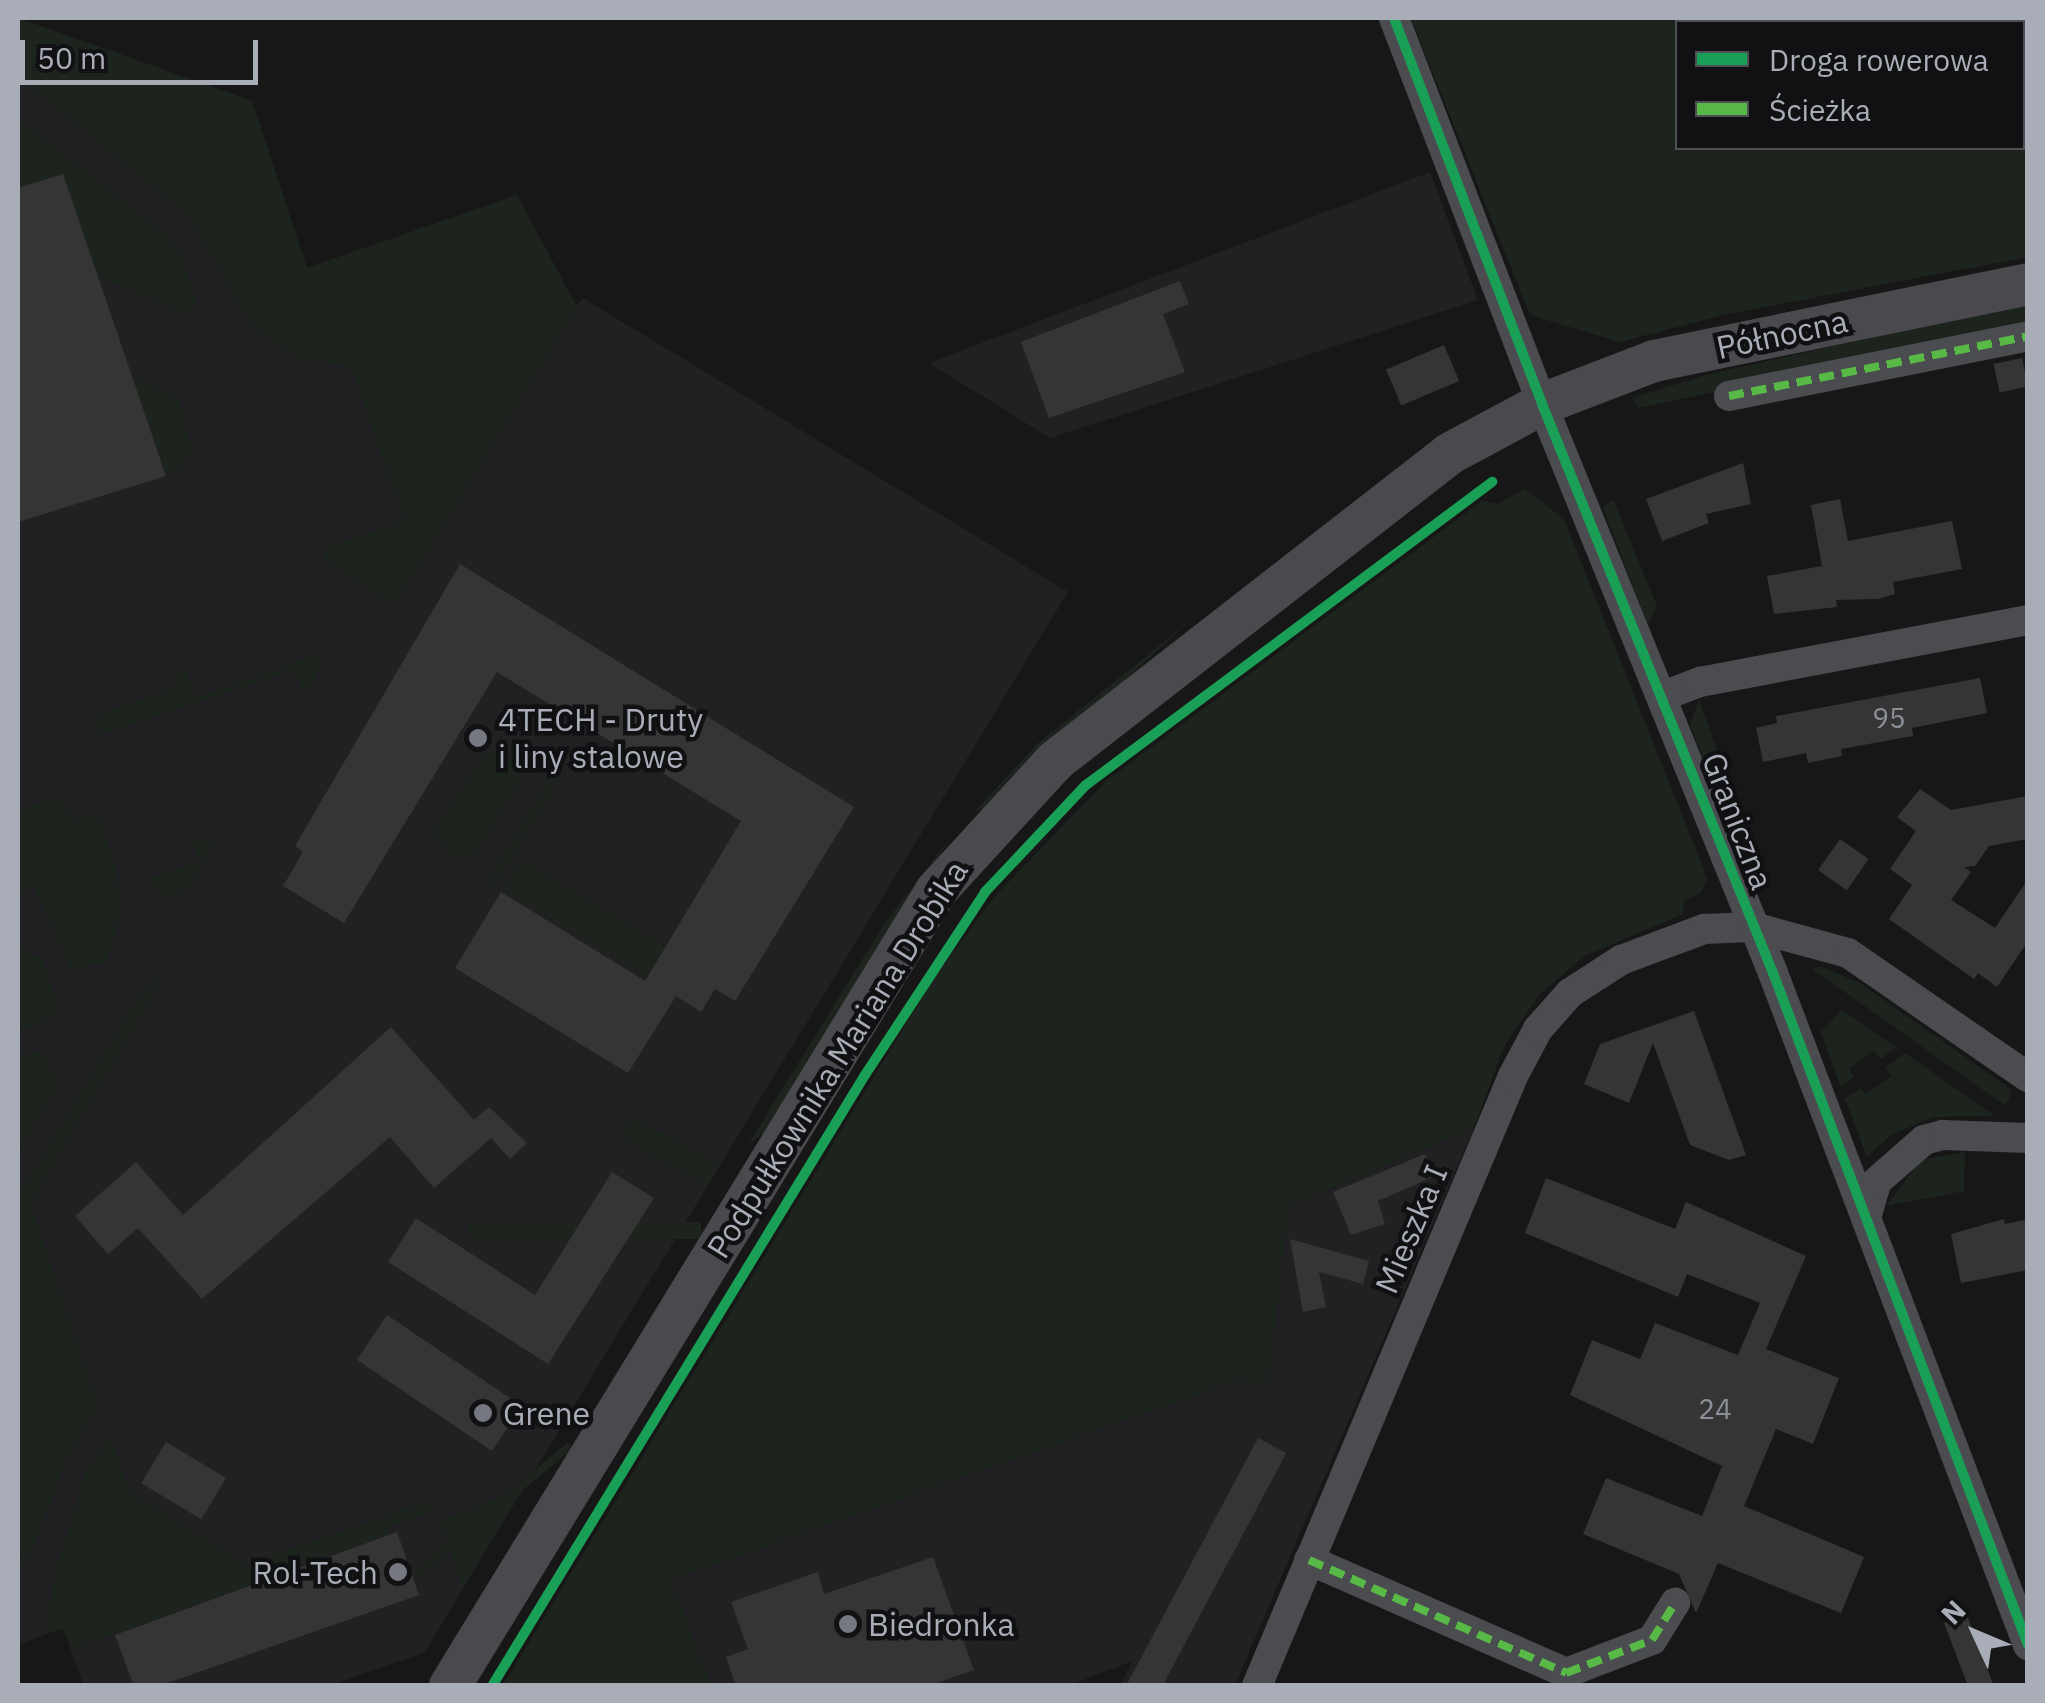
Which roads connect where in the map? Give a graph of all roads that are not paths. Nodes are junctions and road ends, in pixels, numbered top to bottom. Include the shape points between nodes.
1 (1394, 18) edge
2 (2028, 284) edge
3 (2028, 336) edge
4 (1729, 396) dead end
5 (1542, 404) junction
6 (2028, 620) edge
7 (1663, 696) junction
8 (1753, 927) junction
9 (2028, 1077) edge
10 (2028, 1138) edge
11 (1866, 1218) junction
12 (1310, 1560) junction
13 (1675, 1603) dead end
14 (2028, 1645) edge
15 (450, 1686) edge
16 (1257, 1686) edge

1 - 5 street, Graniczna
2 - 5 main road, Północna via 1654,360
3 - 4 street, Północna
5 - 7 street, Graniczna
5 - 15 main road, Podpułkownika Mariana Drobika via 1448,454 1106,716 970,850 916,924
6 - 7 street via 1700,682
7 - 8 street, Graniczna
8 - 9 street, Mieszka I via 1848,953
8 - 11 street, Graniczna
8 - 12 street, Mieszka I via 1704,929 1621,960 1570,993 1538,1029
10 - 11 street via 1943,1134 1910,1148 1876,1182
11 - 14 street, Graniczna
12 - 13 street via 1566,1673 1652,1640
12 - 16 street, Mieszka I

